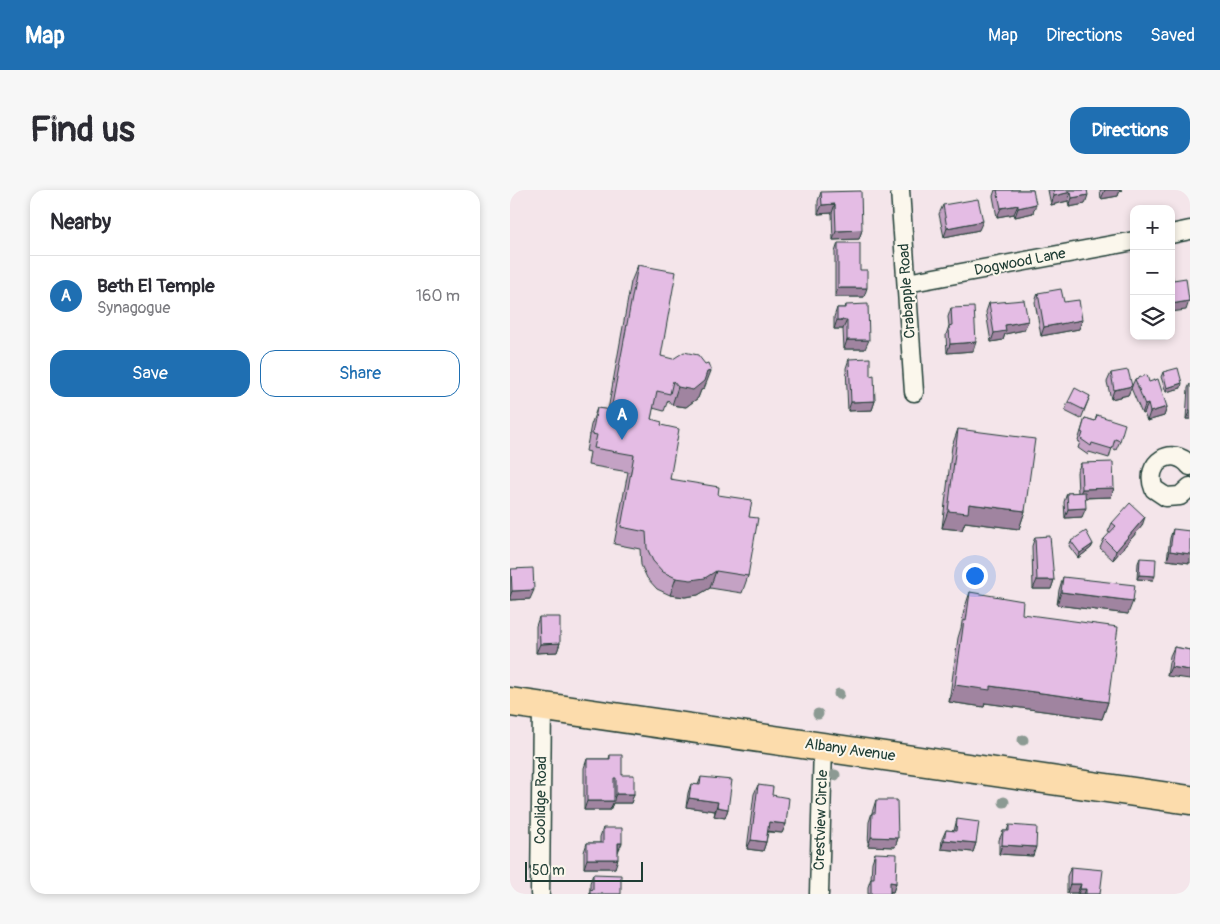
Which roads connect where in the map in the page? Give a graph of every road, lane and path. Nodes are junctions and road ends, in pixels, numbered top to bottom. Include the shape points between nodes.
1 (900, 190) edge
2 (1190, 230) edge
3 (1175, 233) edge
4 (1130, 241) edge
5 (907, 283) junction
6 (914, 392) dead end
7 (1190, 466) edge
8 (1190, 487) edge
9 (510, 702) edge
10 (542, 706) junction
11 (823, 746) junction
12 (1190, 800) edge
13 (540, 894) edge
14 (819, 894) edge

1 - 5 street, Crabapple Road
2 - 3 street
4 - 5 street, Dogwood Lane
5 - 6 street, Crabapple Road
7 - 8 street via 1181,458 1168,456 1156,462 1151,474 1154,488 1166,497 1180,496
9 - 10 highway, Albany Avenue
10 - 11 highway, Albany Avenue
10 - 13 street, Coolidge Road
11 - 12 highway, Albany Avenue
11 - 14 street, Crestview Circle

